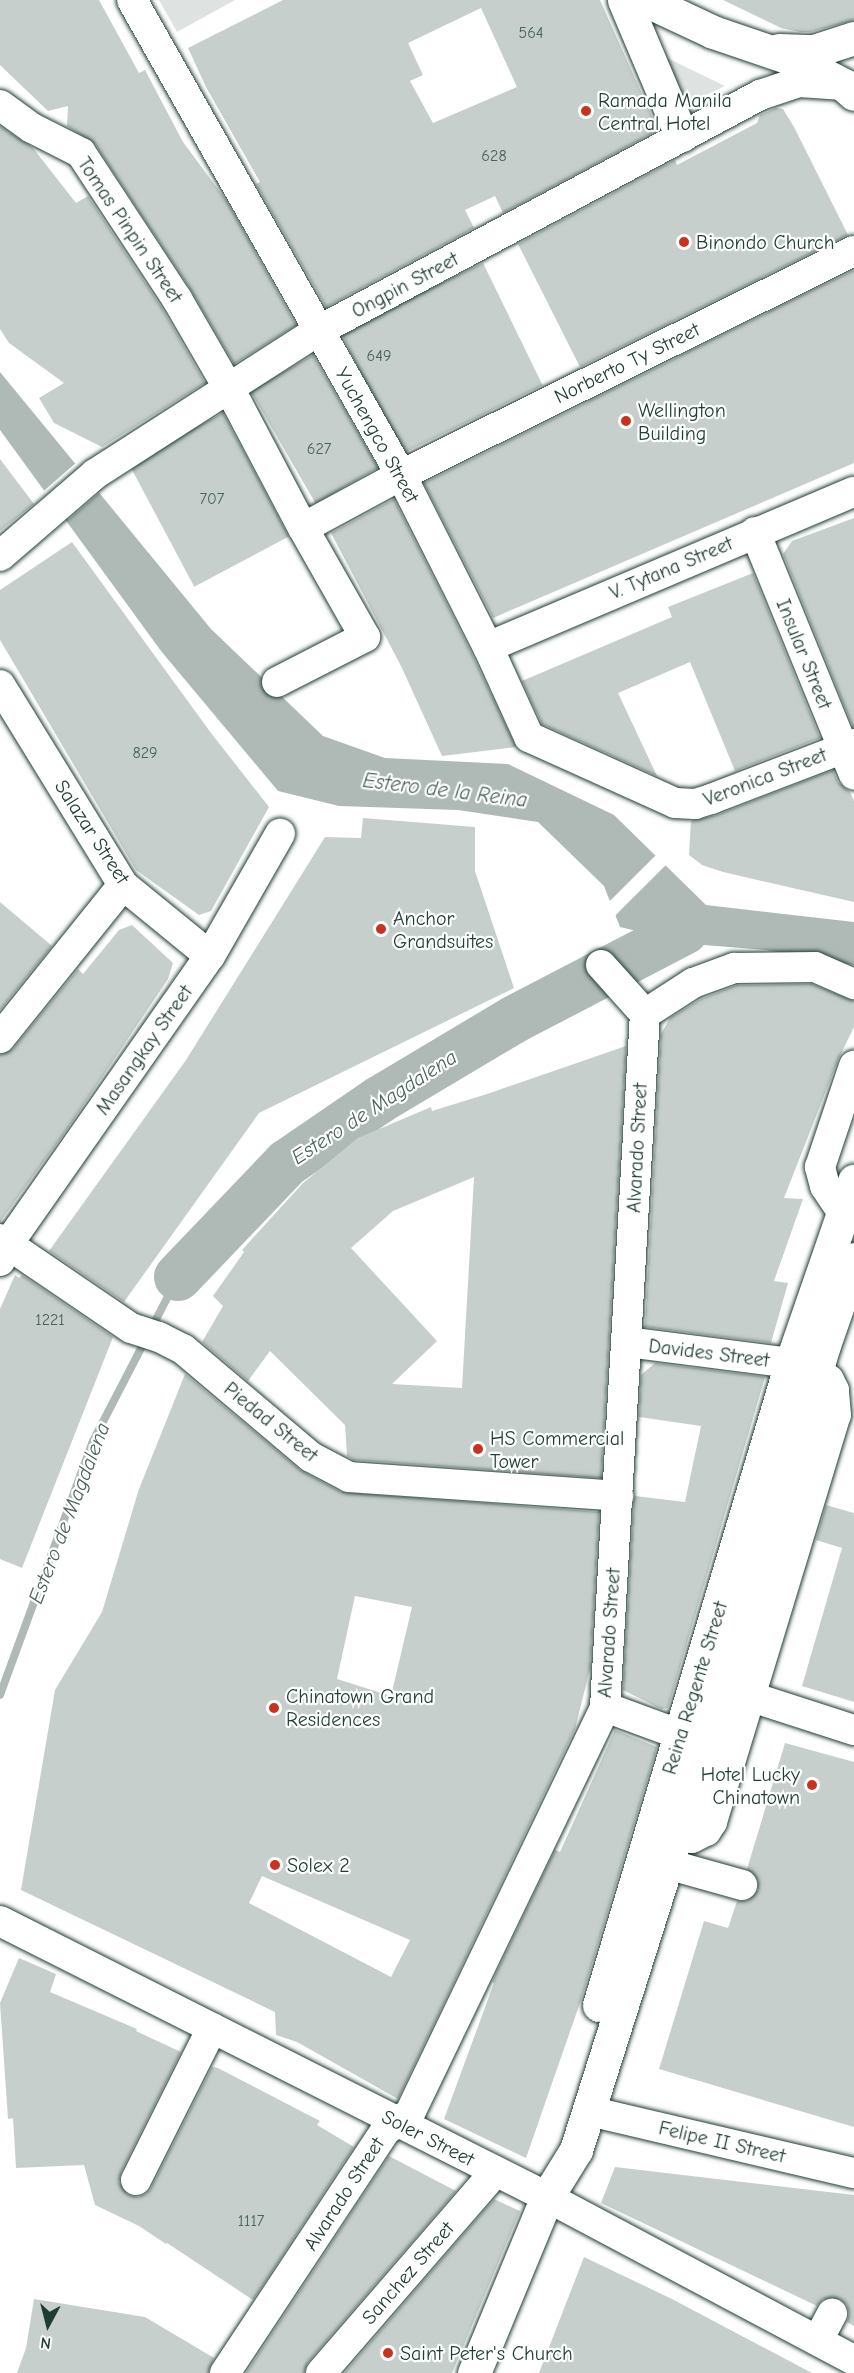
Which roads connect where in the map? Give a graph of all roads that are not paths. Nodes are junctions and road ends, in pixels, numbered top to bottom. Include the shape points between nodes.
1 (132, 0) edge
2 (624, 0) edge
3 (645, 0) edge
4 (854, 38) edge
5 (766, 50) junction
6 (849, 90) edge
7 (0, 105) edge
8 (681, 135) junction
9 (854, 251) edge
10 (318, 331) junction
11 (228, 388) junction
12 (401, 475) junction
13 (854, 492) edge
14 (303, 528) junction
15 (755, 532) junction
16 (0, 556) edge
17 (488, 647) junction
18 (277, 681) dead end
19 (0, 685) edge
20 (848, 746) edge
21 (854, 776) edge
22 (675, 804) joint
23 (280, 834) dead end
24 (123, 885) junction
25 (210, 956) junction
26 (601, 965) dead end
27 (854, 984) edge
28 (645, 1014) junction
29 (0, 1038) edge
30 (854, 1066) edge
31 (854, 1181) edge
32 (843, 1213) junction
33 (3, 1248) edge
34 (854, 1259) edge
35 (854, 1307) edge
36 (627, 1342) junction
37 (809, 1370) junction
38 (618, 1496) junction
39 (764, 1701) dead end
40 (604, 1707) junction
41 (854, 1730) edge
42 (681, 1735) junction
43 (665, 1843) junction
44 (742, 1885) dead end
45 (0, 1921) edge
46 (212, 2028) junction
47 (589, 2111) junction
48 (398, 2122) junction
49 (495, 2172) junction
50 (854, 2173) edge
51 (136, 2180) dead end
52 (547, 2197) junction
53 (832, 2314) dead end
54 (818, 2340) junction
55 (854, 2360) edge
56 (225, 2373) edge
57 (321, 2373) edge
58 (474, 2373) edge

1 - 10 street, Yuchengco Street
2 - 8 main road
3 - 5 main road via 713,32
4 - 5 main road via 814,51
5 - 6 main road via 798,60
6 - 8 street, Ongpin Street via 799,82 778,87
7 - 11 street, Tomas Pinpin Street via 32,128 81,153 177,299
8 - 10 street, Ongpin Street
9 - 12 street, Norberto Ty Street
10 - 11 street, Ongpin Street
10 - 12 street, Yuchengco Street
11 - 14 street, Tomas Pinpin Street
11 - 16 street, Ongpin Street via 95,474
12 - 14 street, Norberto Ty Street
12 - 17 street, Yuchengco Street
13 - 15 street, V. Tytana Street
14 - 18 street, Tomas Pinpin Street via 365,637
15 - 17 street, V. Tytana Street
15 - 20 street, Insular Street
17 - 22 street, Yuchengco Street via 529,737
19 - 24 street, Salazar Street
20 - 21 street, Insular Street
20 - 22 street, Veronica Street via 711,799
23 - 25 street, Masangkay Street
24 - 25 street, Salazar Street
24 - 29 street
25 - 33 street, Masangkay Street
26 - 28 street
27 - 28 street via 815,967 734,968 693,983
28 - 36 street, Alvarado Street
30 - 32 street via 820,1167 825,1186
31 - 32 main road, Reina Regente Street
32 - 37 main road, Reina Regente Street
33 - 38 street, Piedad Street via 131,1328 183,1349 311,1457 349,1477
34 - 37 main road, Reina Regente Street
35 - 37 street via 848,1312 829,1367
36 - 37 street, Davides Street
36 - 38 street, Alvarado Street
37 - 42 main road, Reina Regente Street
37 - 43 main road, Reina Regente Street
38 - 40 street, Alvarado Street
39 - 41 street
40 - 42 street
40 - 48 street, Alvarado Street via 410,2113
42 - 43 main road, Reina Regente Street
43 - 44 street
43 - 47 main road, Reina Regente Street
43 - 52 main road, Reina Regente Street via 555,2150
45 - 46 street, Soler Street
46 - 48 street, Soler Street
46 - 51 street
47 - 50 street, Felipe II Street
47 - 52 main road, Reina Regente Street via 576,2150
48 - 49 street, Soler Street
48 - 56 street, Alvarado Street via 386,2130
49 - 52 street, Soler Street
49 - 57 street, Sanchez Street
52 - 54 street, Soler Street
52 - 58 main road, Reina Regente Street
53 - 54 street
54 - 55 street, Soler Street

